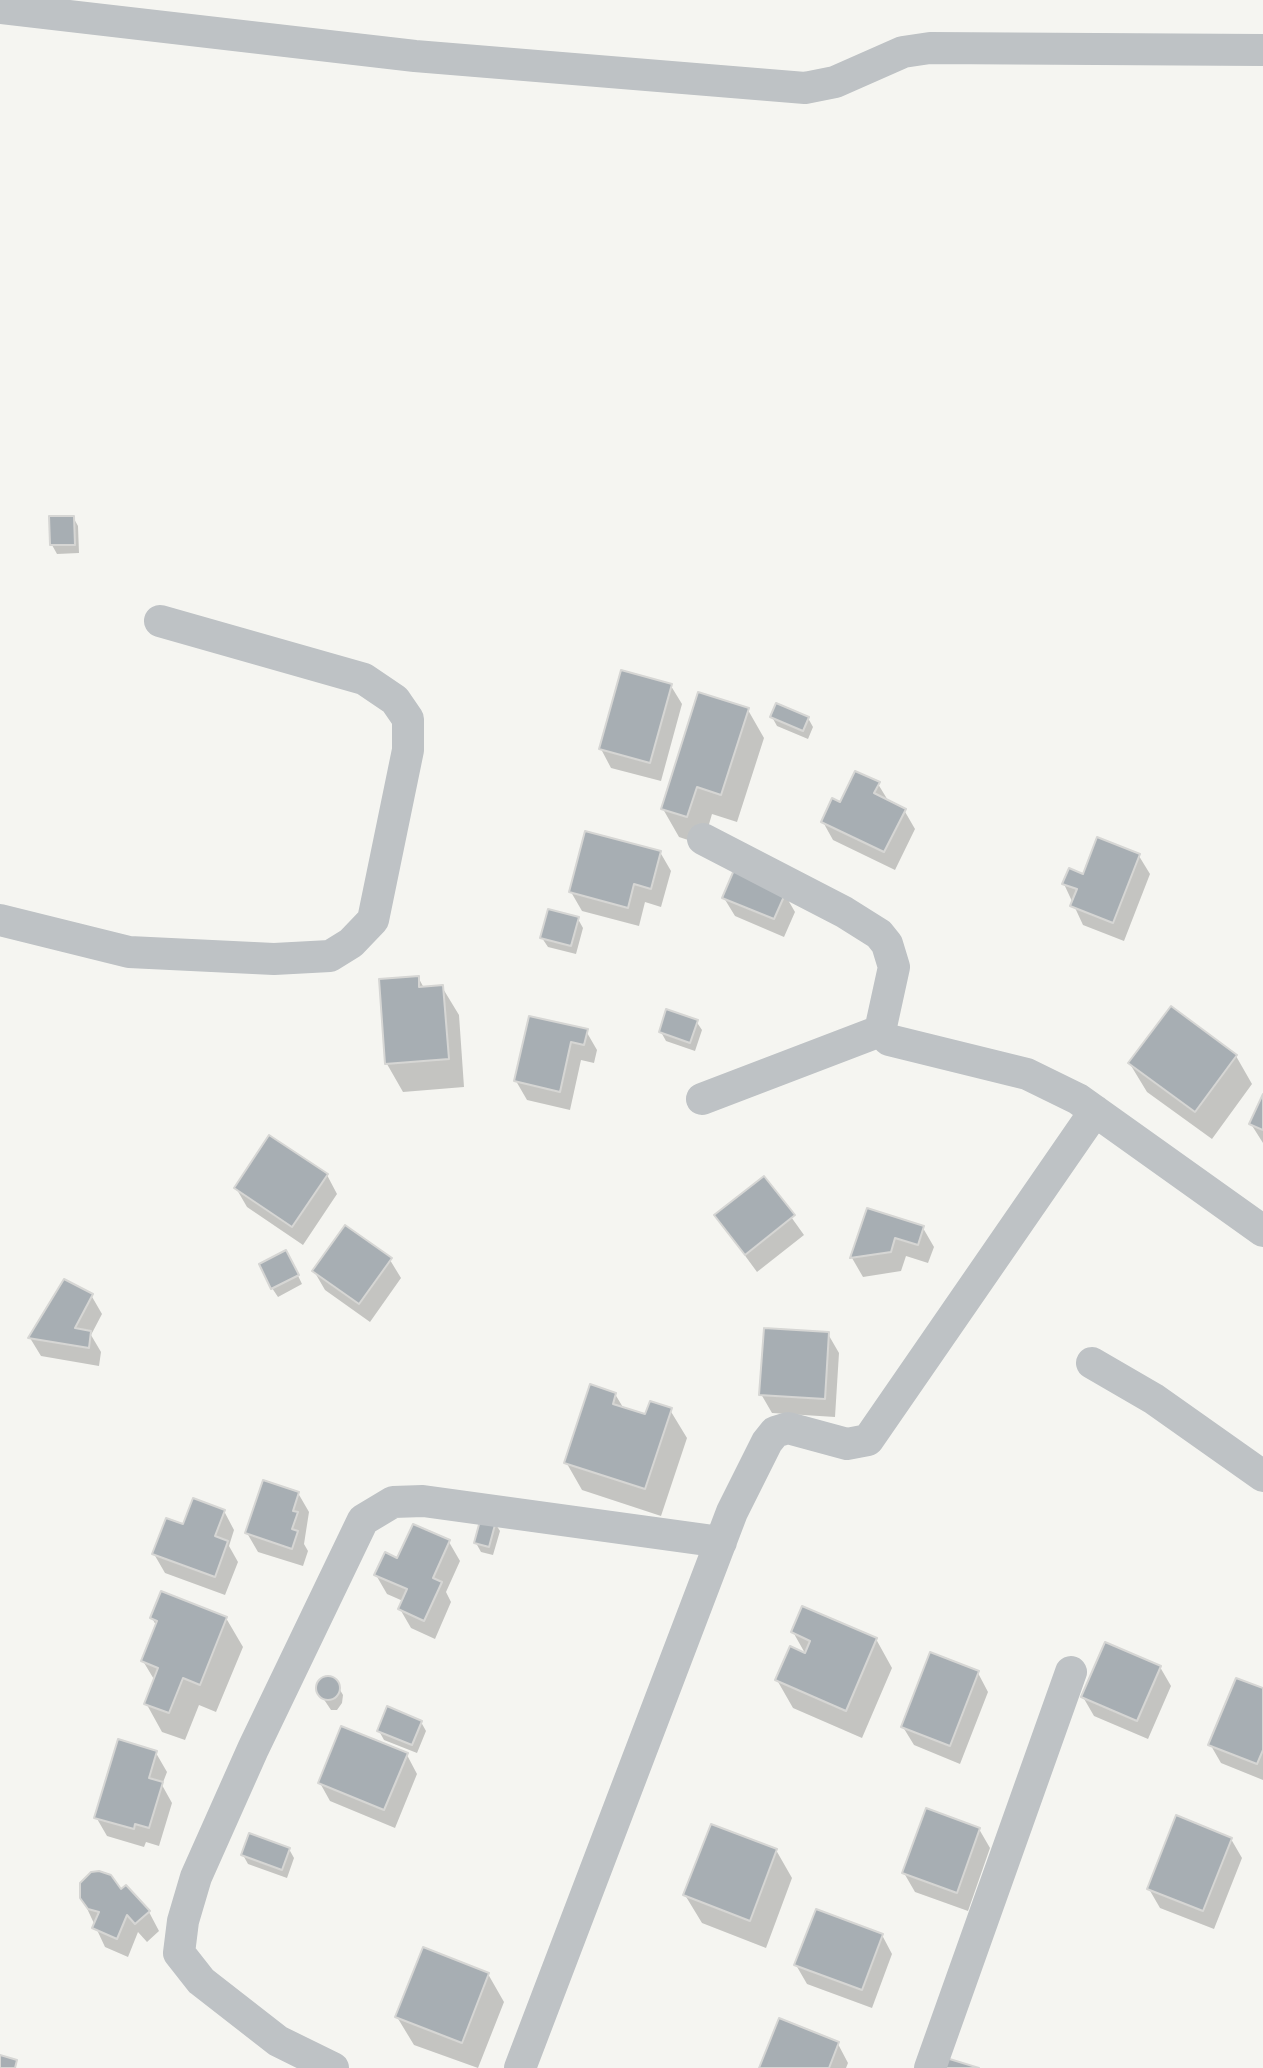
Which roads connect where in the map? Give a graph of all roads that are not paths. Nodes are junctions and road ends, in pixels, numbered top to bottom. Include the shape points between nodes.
1 (0, 8) edge
2 (1263, 50) edge
3 (160, 621) dead end
4 (703, 839) dead end
5 (0, 920) edge
6 (880, 1031) junction
7 (702, 1099) dead end
8 (1095, 1111) junction
9 (1263, 1231) edge
10 (1092, 1363) dead end
11 (1263, 1476) edge
12 (721, 1542) junction
13 (1071, 1672) dead end
14 (332, 2068) edge
15 (520, 2068) edge
16 (930, 2068) edge

1 - 2 street via 415,56 805,88 835,82 903,52 930,48
3 - 5 street via 364,679 395,700 408,719 408,750 373,920 330,957 274,959 129,952
4 - 6 street via 879,934 894,967
6 - 7 street
6 - 8 street via 889,1040 1027,1074
8 - 9 street
8 - 12 street via 869,1440 847,1444 788,1428 775,1432
10 - 11 street via 1154,1399
12 - 14 street via 423,1501 393,1502 363,1520 196,1877 179,1954 201,1981 278,2041
12 - 15 street
13 - 16 street

